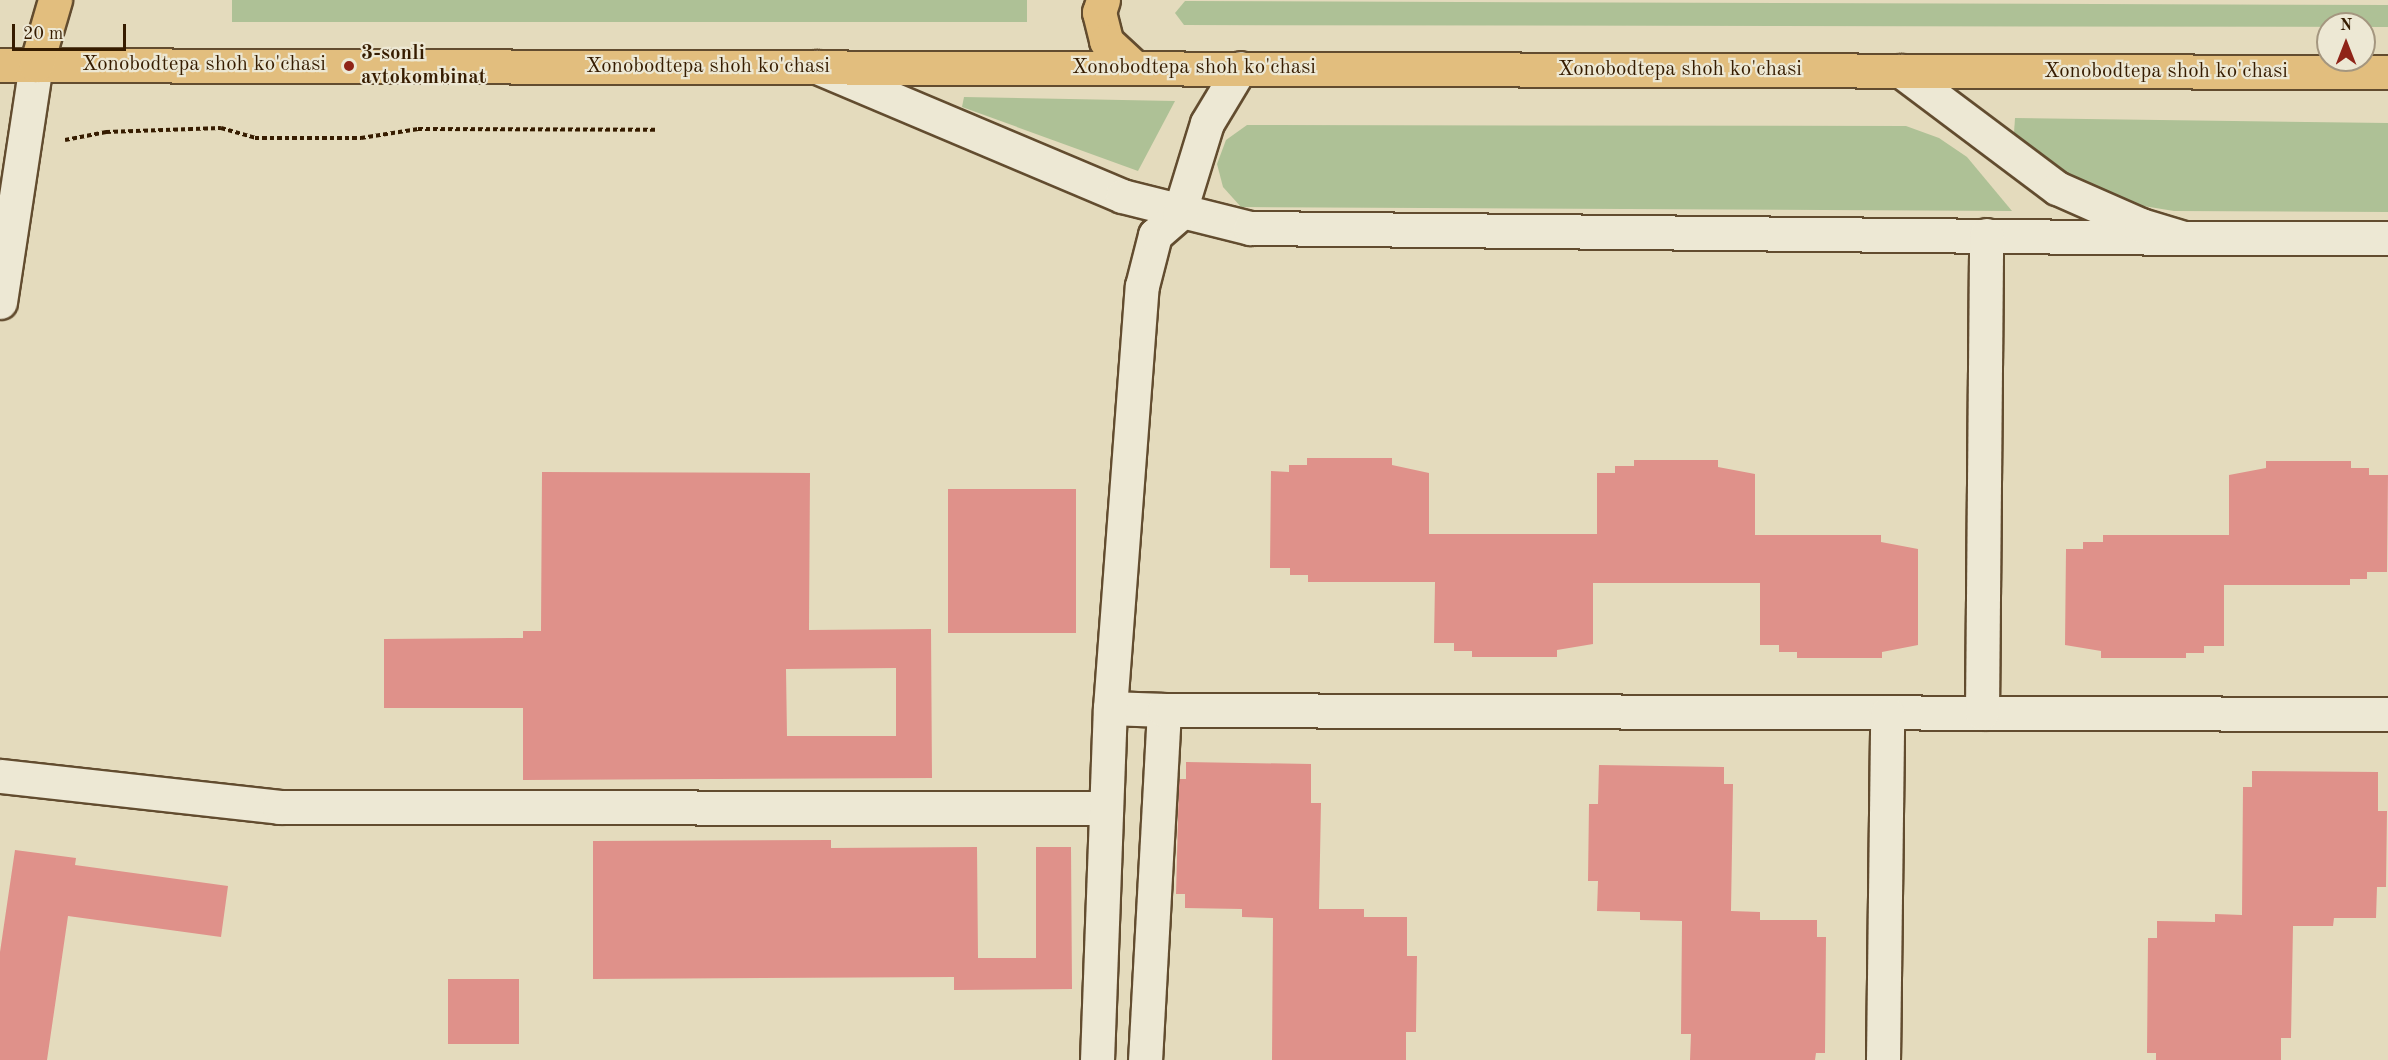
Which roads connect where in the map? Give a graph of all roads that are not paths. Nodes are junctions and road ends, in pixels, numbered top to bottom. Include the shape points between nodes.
1 (32, 0) edge
2 (55, 0) edge
3 (1102, 0) edge
4 (0, 65) edge
5 (36, 65) junction
6 (817, 67) junction
7 (1134, 67) junction
8 (1240, 68) junction
9 (1901, 71) junction
10 (2388, 72) edge
11 (1179, 214) junction
12 (1986, 235) junction
13 (2184, 238) junction
14 (2388, 238) edge
15 (0, 302) edge
16 (1110, 708) junction
17 (1164, 710) junction
18 (1887, 713) junction
19 (1982, 713) junction
20 (2388, 714) edge
21 (0, 776) edge
22 (1106, 808) junction
23 (1097, 1060) edge
24 (1145, 1060) edge
25 (1882, 1060) edge

1 - 5 highway
2 - 5 highway
3 - 7 highway via 1100,20 1106,41
4 - 5 highway, Xonobodtepa shoh ko'chasi
5 - 6 highway, Xonobodtepa shoh ko'chasi
5 - 15 street
6 - 7 highway, Xonobodtepa shoh ko'chasi
6 - 11 street via 1122,196
7 - 8 highway, Xonobodtepa shoh ko'chasi
8 - 9 highway, Xonobodtepa shoh ko'chasi
8 - 11 street via 1207,123
9 - 10 highway, Xonobodtepa shoh ko'chasi
9 - 13 street via 2057,188
11 - 12 street via 1250,228
11 - 16 street via 1155,235 1142,286
12 - 13 street
12 - 19 street
13 - 14 street
16 - 17 street
16 - 22 street
17 - 18 street
17 - 24 street
18 - 19 street
18 - 25 street
19 - 20 street
21 - 22 street via 279,807
22 - 23 street

